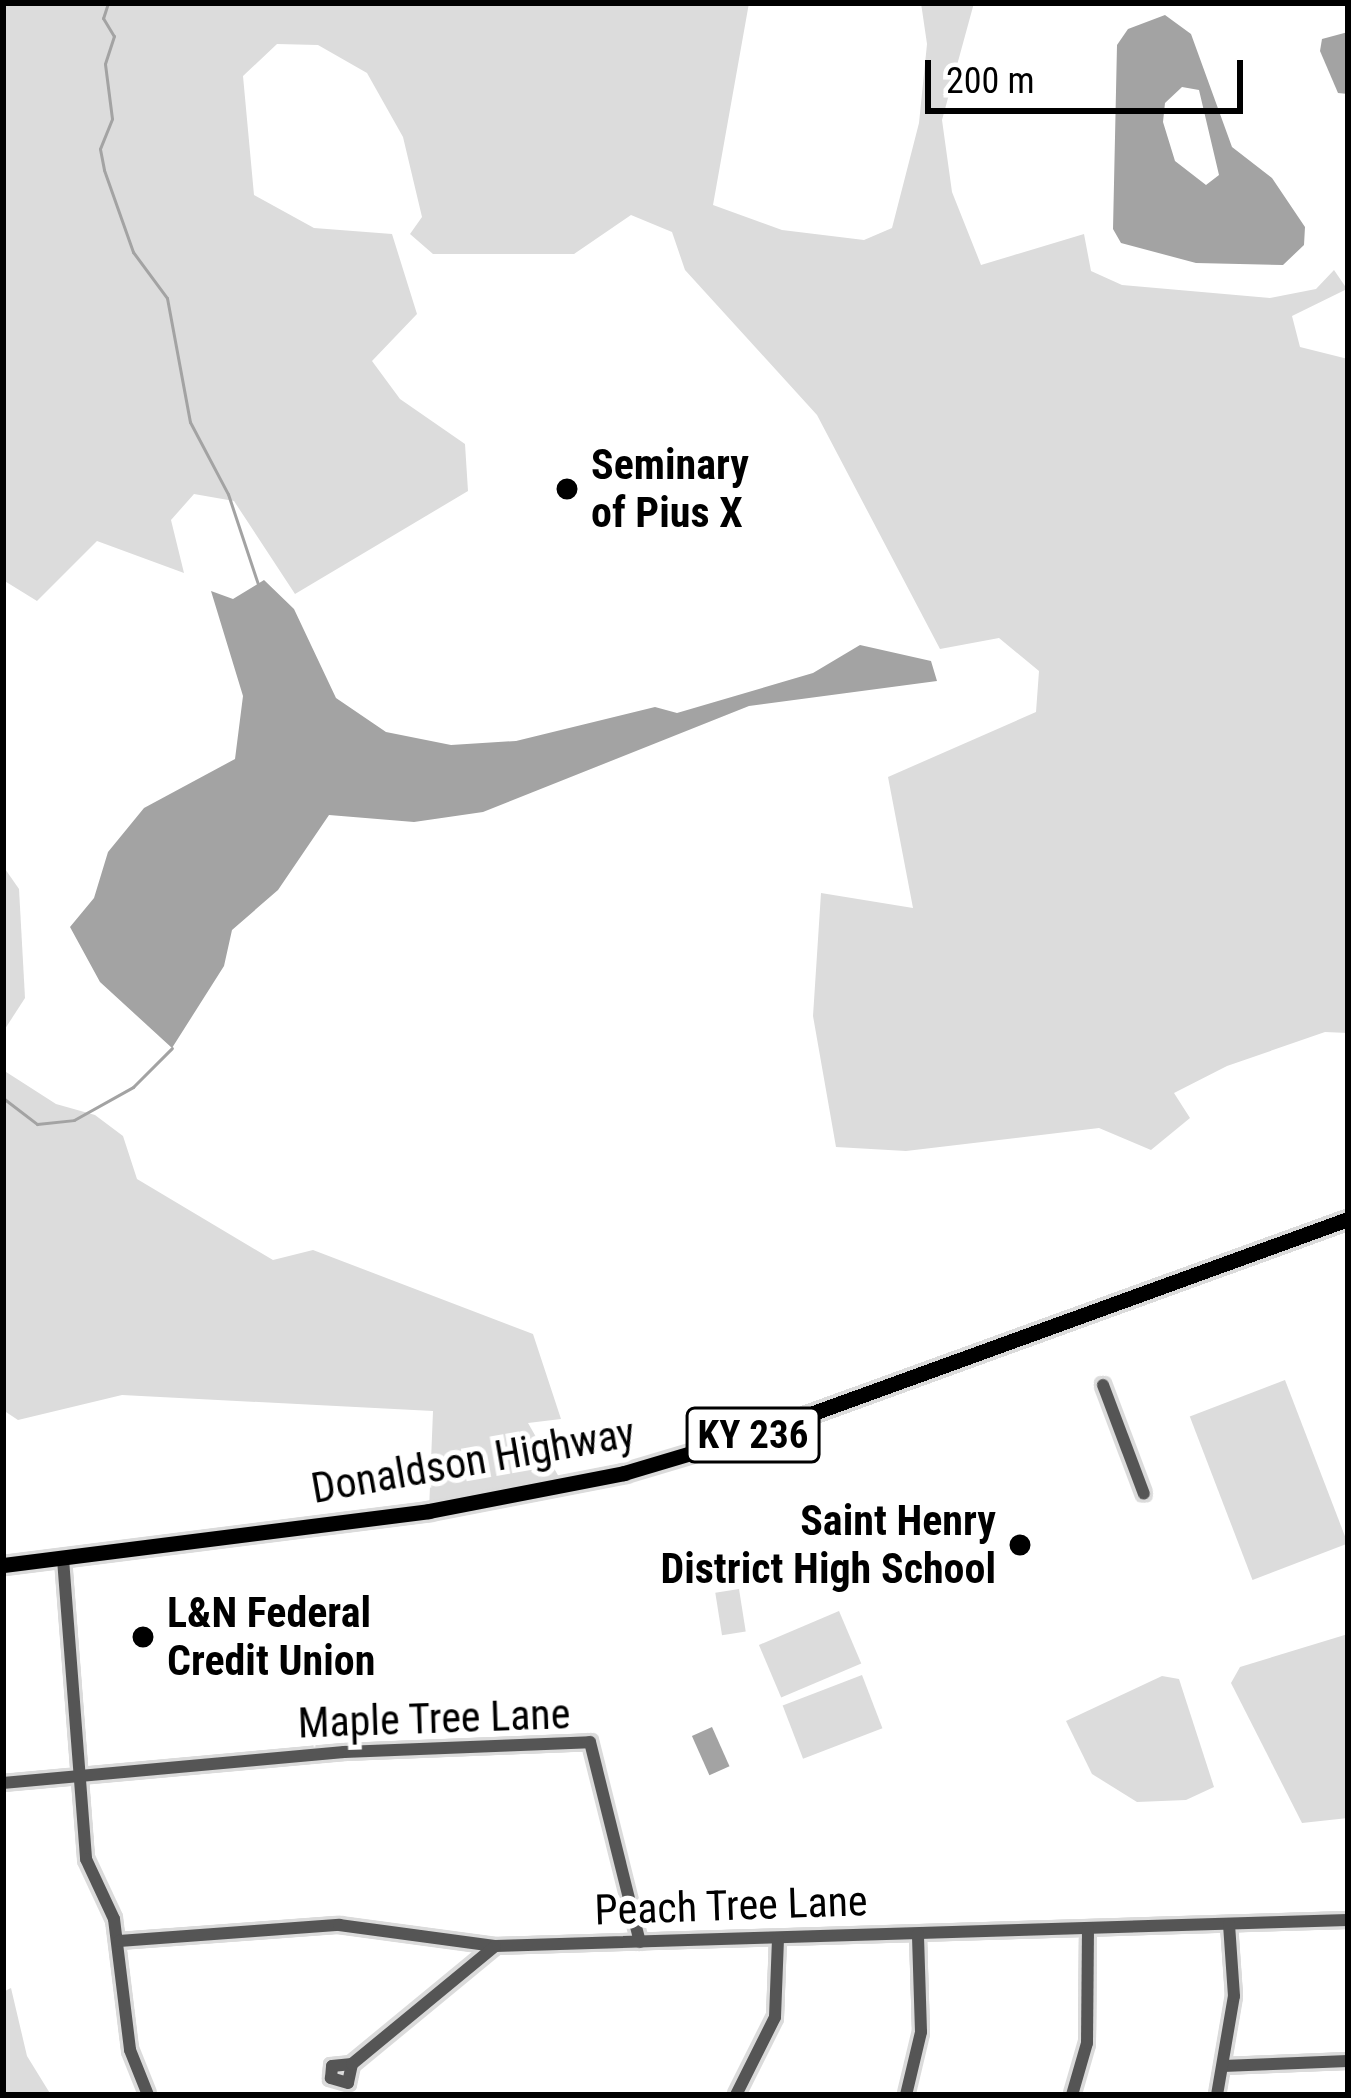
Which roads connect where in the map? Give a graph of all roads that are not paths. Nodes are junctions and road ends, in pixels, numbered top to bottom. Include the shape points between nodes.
1 (1348, 1219) edge
2 (1103, 1385) dead end
3 (1144, 1494) dead end
4 (63, 1559) junction
5 (3, 1565) edge
6 (78, 1774) junction
7 (3, 1783) edge
8 (1348, 1920) edge
9 (1229, 1924) junction
10 (1088, 1928) junction
11 (918, 1934) junction
12 (778, 1938) junction
13 (119, 1941) junction
14 (640, 1942) junction
15 (495, 1946) junction
16 (1348, 2061) edge
17 (352, 2065) dead end
18 (1223, 2066) junction
19 (148, 2095) edge
20 (736, 2095) edge
21 (906, 2095) edge
22 (1072, 2095) edge
23 (1217, 2095) edge

1 - 4 main road, Donaldson Highway / KY 236 via 647,1467 493,1502
2 - 3 street
4 - 5 main road, Donaldson Highway / KY 236
4 - 6 street
6 - 7 street
6 - 13 street via 86,1859
6 - 14 street, Maple Tree Lane via 344,1751 590,1742
8 - 9 street, Peach Tree Lane
9 - 10 street, Peach Tree Lane
9 - 18 street via 1234,1996
10 - 11 street, Peach Tree Lane
10 - 22 street via 1087,2043
11 - 12 street, Peach Tree Lane
11 - 21 street via 921,2032
12 - 14 street, Peach Tree Lane
12 - 20 street via 775,2017
13 - 15 street, Peach Tree Lane via 339,1925
13 - 19 street via 130,2050
14 - 15 street, Peach Tree Lane
15 - 17 street
16 - 18 street
18 - 23 street

